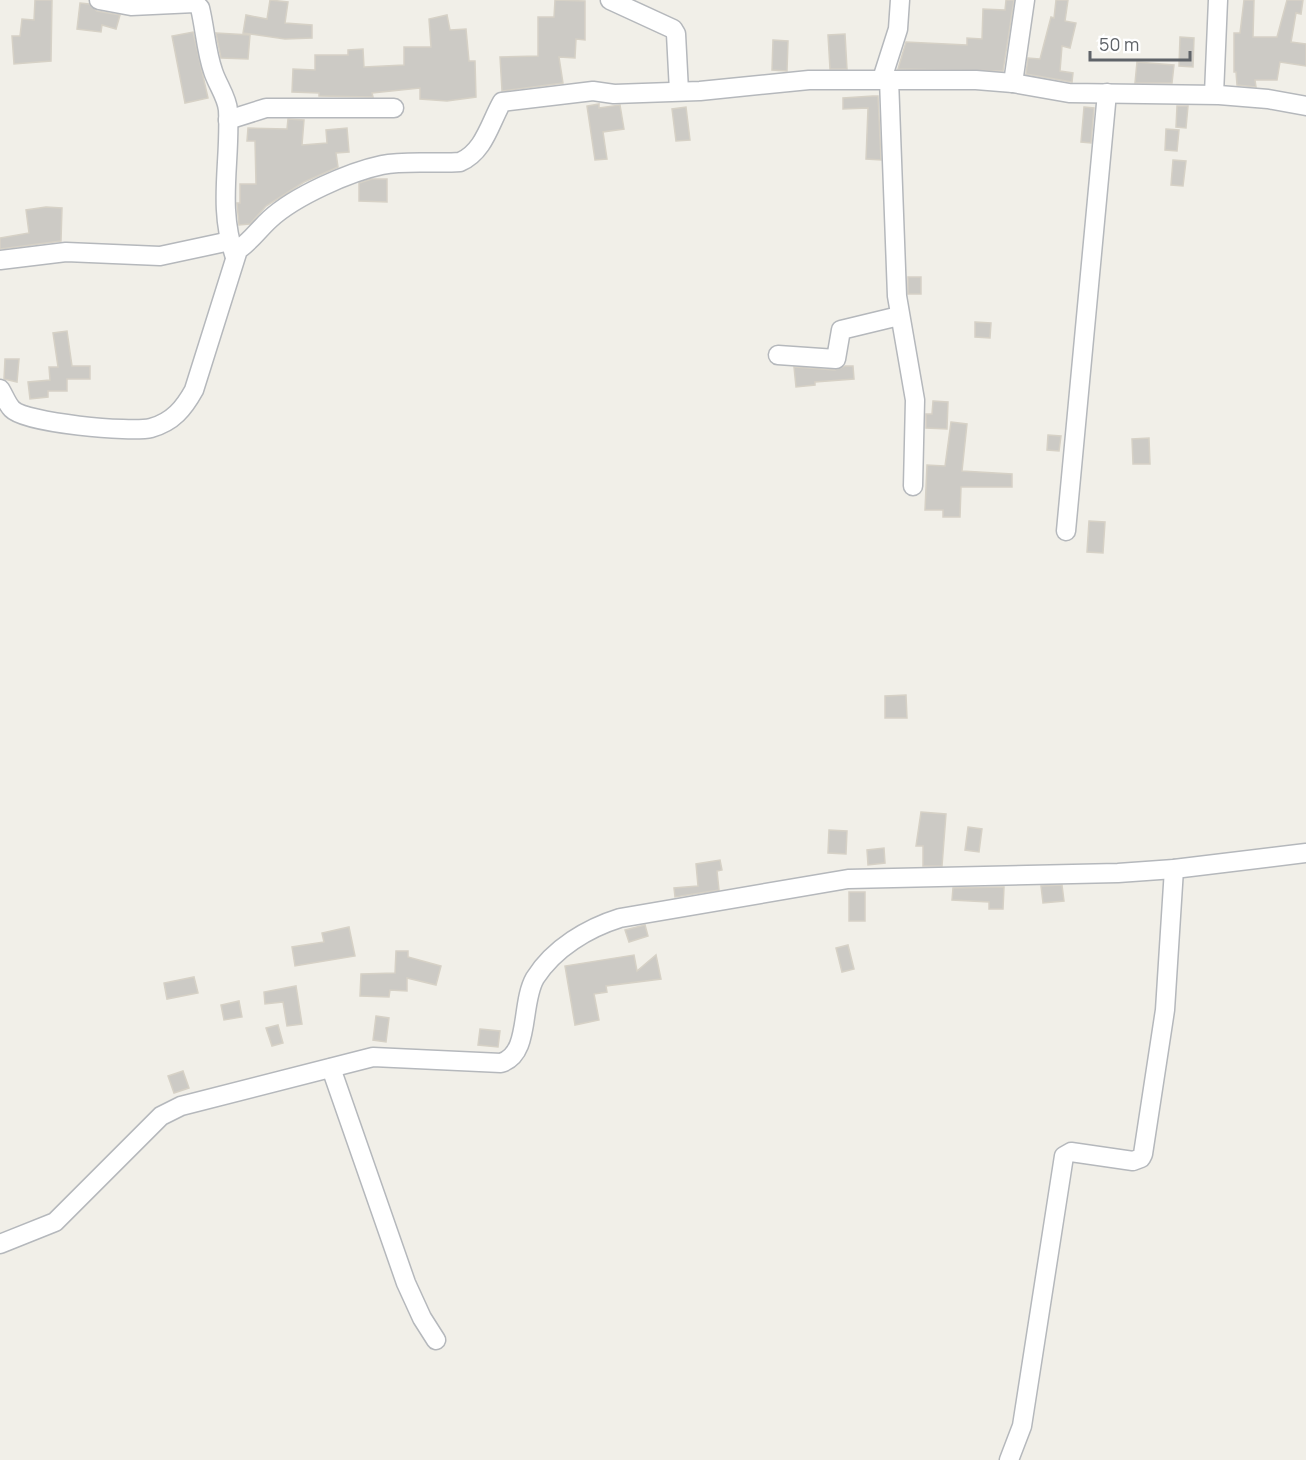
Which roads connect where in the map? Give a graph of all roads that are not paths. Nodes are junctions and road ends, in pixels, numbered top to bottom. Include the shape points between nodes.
1 (99, 0) edge
2 (610, 0) edge
3 (900, 0) edge
4 (1025, 0) edge
5 (1218, 0) edge
6 (205, 5) edge
7 (886, 79) junction
8 (1013, 83) junction
9 (679, 92) junction
10 (1107, 93) junction
11 (1214, 94) junction
12 (1306, 106) edge
13 (394, 108) dead end
14 (228, 120) junction
15 (232, 249) junction
16 (0, 260) edge
17 (899, 316) junction
18 (778, 355) dead end
19 (0, 389) edge
20 (912, 486) dead end
21 (1066, 531) dead end
22 (1306, 854) edge
23 (1174, 869) junction
24 (331, 1068) junction
25 (0, 1244) edge
26 (436, 1340) dead end
27 (1009, 1460) edge

1 - 6 street via 131,6
2 - 9 street via 673,28
3 - 7 street via 898,29
4 - 8 street
5 - 11 street
6 - 14 street via 212,70 228,106
7 - 8 street
7 - 9 street via 809,80
7 - 17 street
8 - 10 street via 1069,93
9 - 15 street via 593,91 502,102 470,158 460,162 382,165 346,177 296,202 270,219 253,240 238,250
10 - 11 street
10 - 21 street
11 - 12 street
13 - 14 street via 266,108
14 - 15 street via 230,145 224,187
15 - 16 street via 160,256 66,252
15 - 19 street via 194,390 184,408 166,422 149,429 120,429 32,418 12,410
17 - 18 street via 841,330 836,359
17 - 20 street via 915,400
22 - 23 street
23 - 24 street via 860,878 620,918 586,931 536,977 527,998 519,1051 508,1061 381,1056
23 - 27 street via 1165,1010 1143,1154 1133,1161 1071,1152 1064,1156 1022,1426
24 - 25 street via 172,1110 161,1116 55,1222
24 - 26 street via 406,1283

